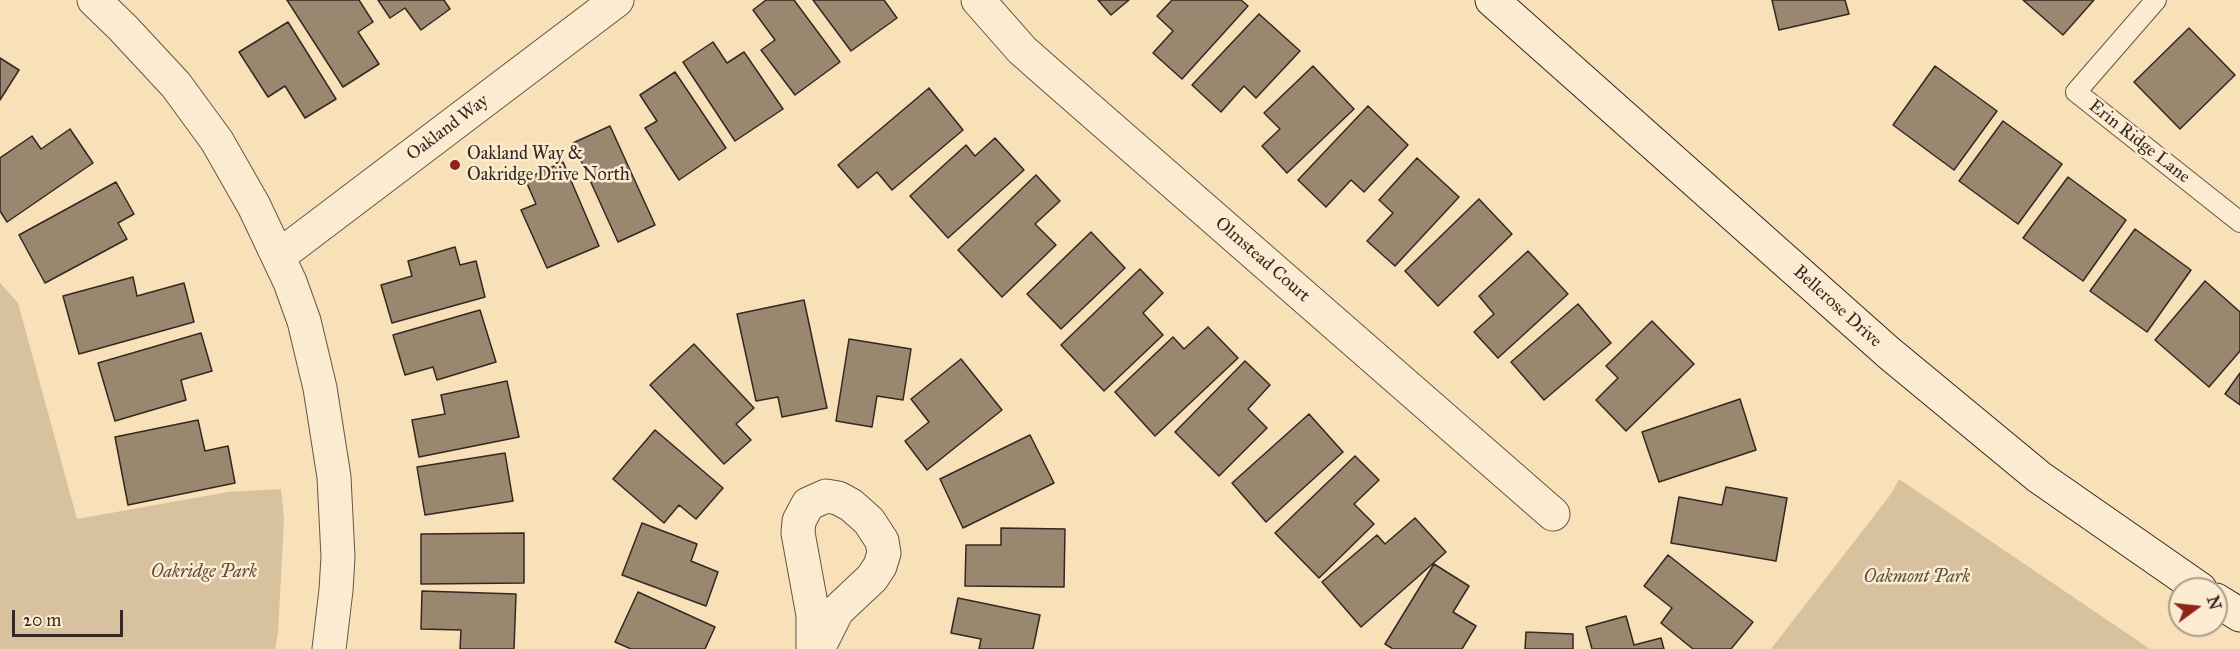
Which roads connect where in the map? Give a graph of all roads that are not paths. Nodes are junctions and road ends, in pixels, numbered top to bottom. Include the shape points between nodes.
1 (94, 0) edge
2 (617, 0) edge
3 (978, 0) edge
4 (1492, 0) edge
5 (2156, 0) edge
6 (2240, 222) edge
7 (279, 256) junction
8 (1553, 514) dead end
9 (2183, 577) edge
10 (329, 649) edge

1 - 7 street via 176,85 217,141
2 - 7 street, Oakland Way
3 - 8 street, Olmstead Court via 1022,50
4 - 9 street, Bellerose Drive via 1889,353 2040,477
5 - 6 lane, Erin Ridge Lane via 2076,92
7 - 10 street via 304,321 320,388 334,477 338,557

